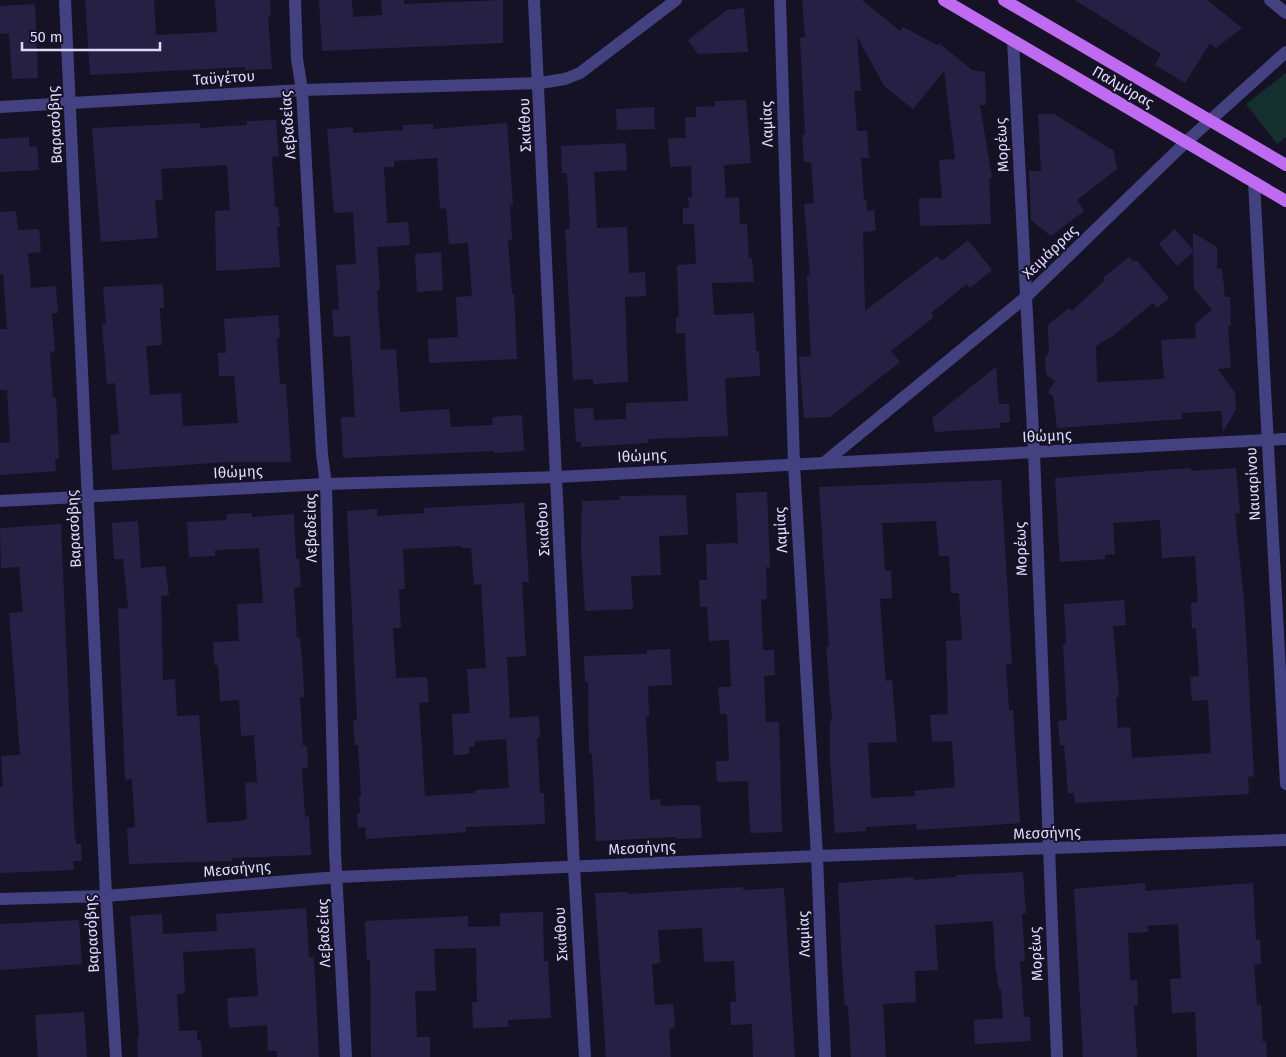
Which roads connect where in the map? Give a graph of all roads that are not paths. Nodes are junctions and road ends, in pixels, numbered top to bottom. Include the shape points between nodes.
1 (65, 0) edge
2 (295, 0) edge
3 (534, 0) edge
4 (676, 0) edge
5 (780, 0) edge
6 (944, 0) edge
7 (1004, 0) edge
8 (1270, 0) edge
9 (1286, 13) edge
10 (1013, 41) junction
11 (1286, 52) edge
12 (540, 84) junction
13 (302, 90) junction
14 (70, 104) junction
15 (0, 107) edge
16 (1209, 120) junction
17 (1186, 142) junction
18 (1286, 166) edge
19 (1254, 182) junction
20 (1286, 201) edge
21 (1026, 297) junction
22 (1286, 439) edge
23 (1267, 440) junction
24 (1034, 452) junction
25 (825, 462) junction
26 (794, 464) junction
27 (557, 477) junction
28 (326, 484) junction
29 (89, 495) junction
30 (0, 501) edge
31 (1286, 784) edge
32 (1286, 840) edge
33 (1048, 850) junction
34 (818, 856) junction
35 (574, 868) junction
36 (338, 877) junction
37 (106, 896) junction
38 (0, 900) edge
39 (116, 1057) edge
40 (346, 1057) edge
41 (585, 1057) edge
42 (825, 1057) edge
43 (1057, 1057) edge

1 - 14 street, Βαρασόβης
2 - 13 street, Λεβαδείας via 297,58
3 - 12 street, Σκιάθου
4 - 12 street, Ταϋγέτου via 580,72
5 - 26 street, Λαμίας
6 - 10 main road, Παλμύρας
7 - 16 main road, Παλμύρας
8 - 9 street
10 - 17 main road, Παλμύρας
10 - 21 street, Μορέως
11 - 16 street, Χειμάρρας
12 - 13 street, Ταϋγέτου
12 - 27 street, Σκιάθου
13 - 14 street, Ταϋγέτου
13 - 28 street, Λεβαδείας
14 - 15 street, Ταϋγέτου
14 - 29 street, Βαρασόβης
16 - 17 street, Χειμάρρας
16 - 18 main road, Παλμύρας
17 - 19 main road, Παλμύρας
17 - 21 street, Χειμάρρας
19 - 20 main road, Παλμύρας
19 - 23 street, Ναυαρίνου
21 - 24 street, Μορέως
21 - 25 street, Χειμάρρας
22 - 23 street, Ιθώμης
23 - 24 street, Ιθώμης
23 - 31 street, Ναυαρίνου
24 - 25 street, Ιθώμης
24 - 33 street, Μορέως
25 - 26 street, Ιθώμης
26 - 27 street, Ιθώμης
26 - 34 street, Λαμίας
27 - 28 street, Ιθώμης
27 - 35 street, Σκιάθου
28 - 29 street, Ιθώμης
28 - 36 street, Λεβαδείας
29 - 30 street, Ιθώμης
29 - 37 street, Βαρασόβης
32 - 33 street, Μεσσήνης
33 - 34 street, Μεσσήνης
33 - 43 street, Μορέως
34 - 35 street, Μεσσήνης
34 - 42 street, Λαμίας
35 - 36 street, Μεσσήνης
35 - 41 street, Σκιάθου
36 - 37 street, Μεσσήνης
36 - 40 street, Λεβαδείας
37 - 38 street, Μεσσήνης
37 - 39 street, Βαρασόβης

